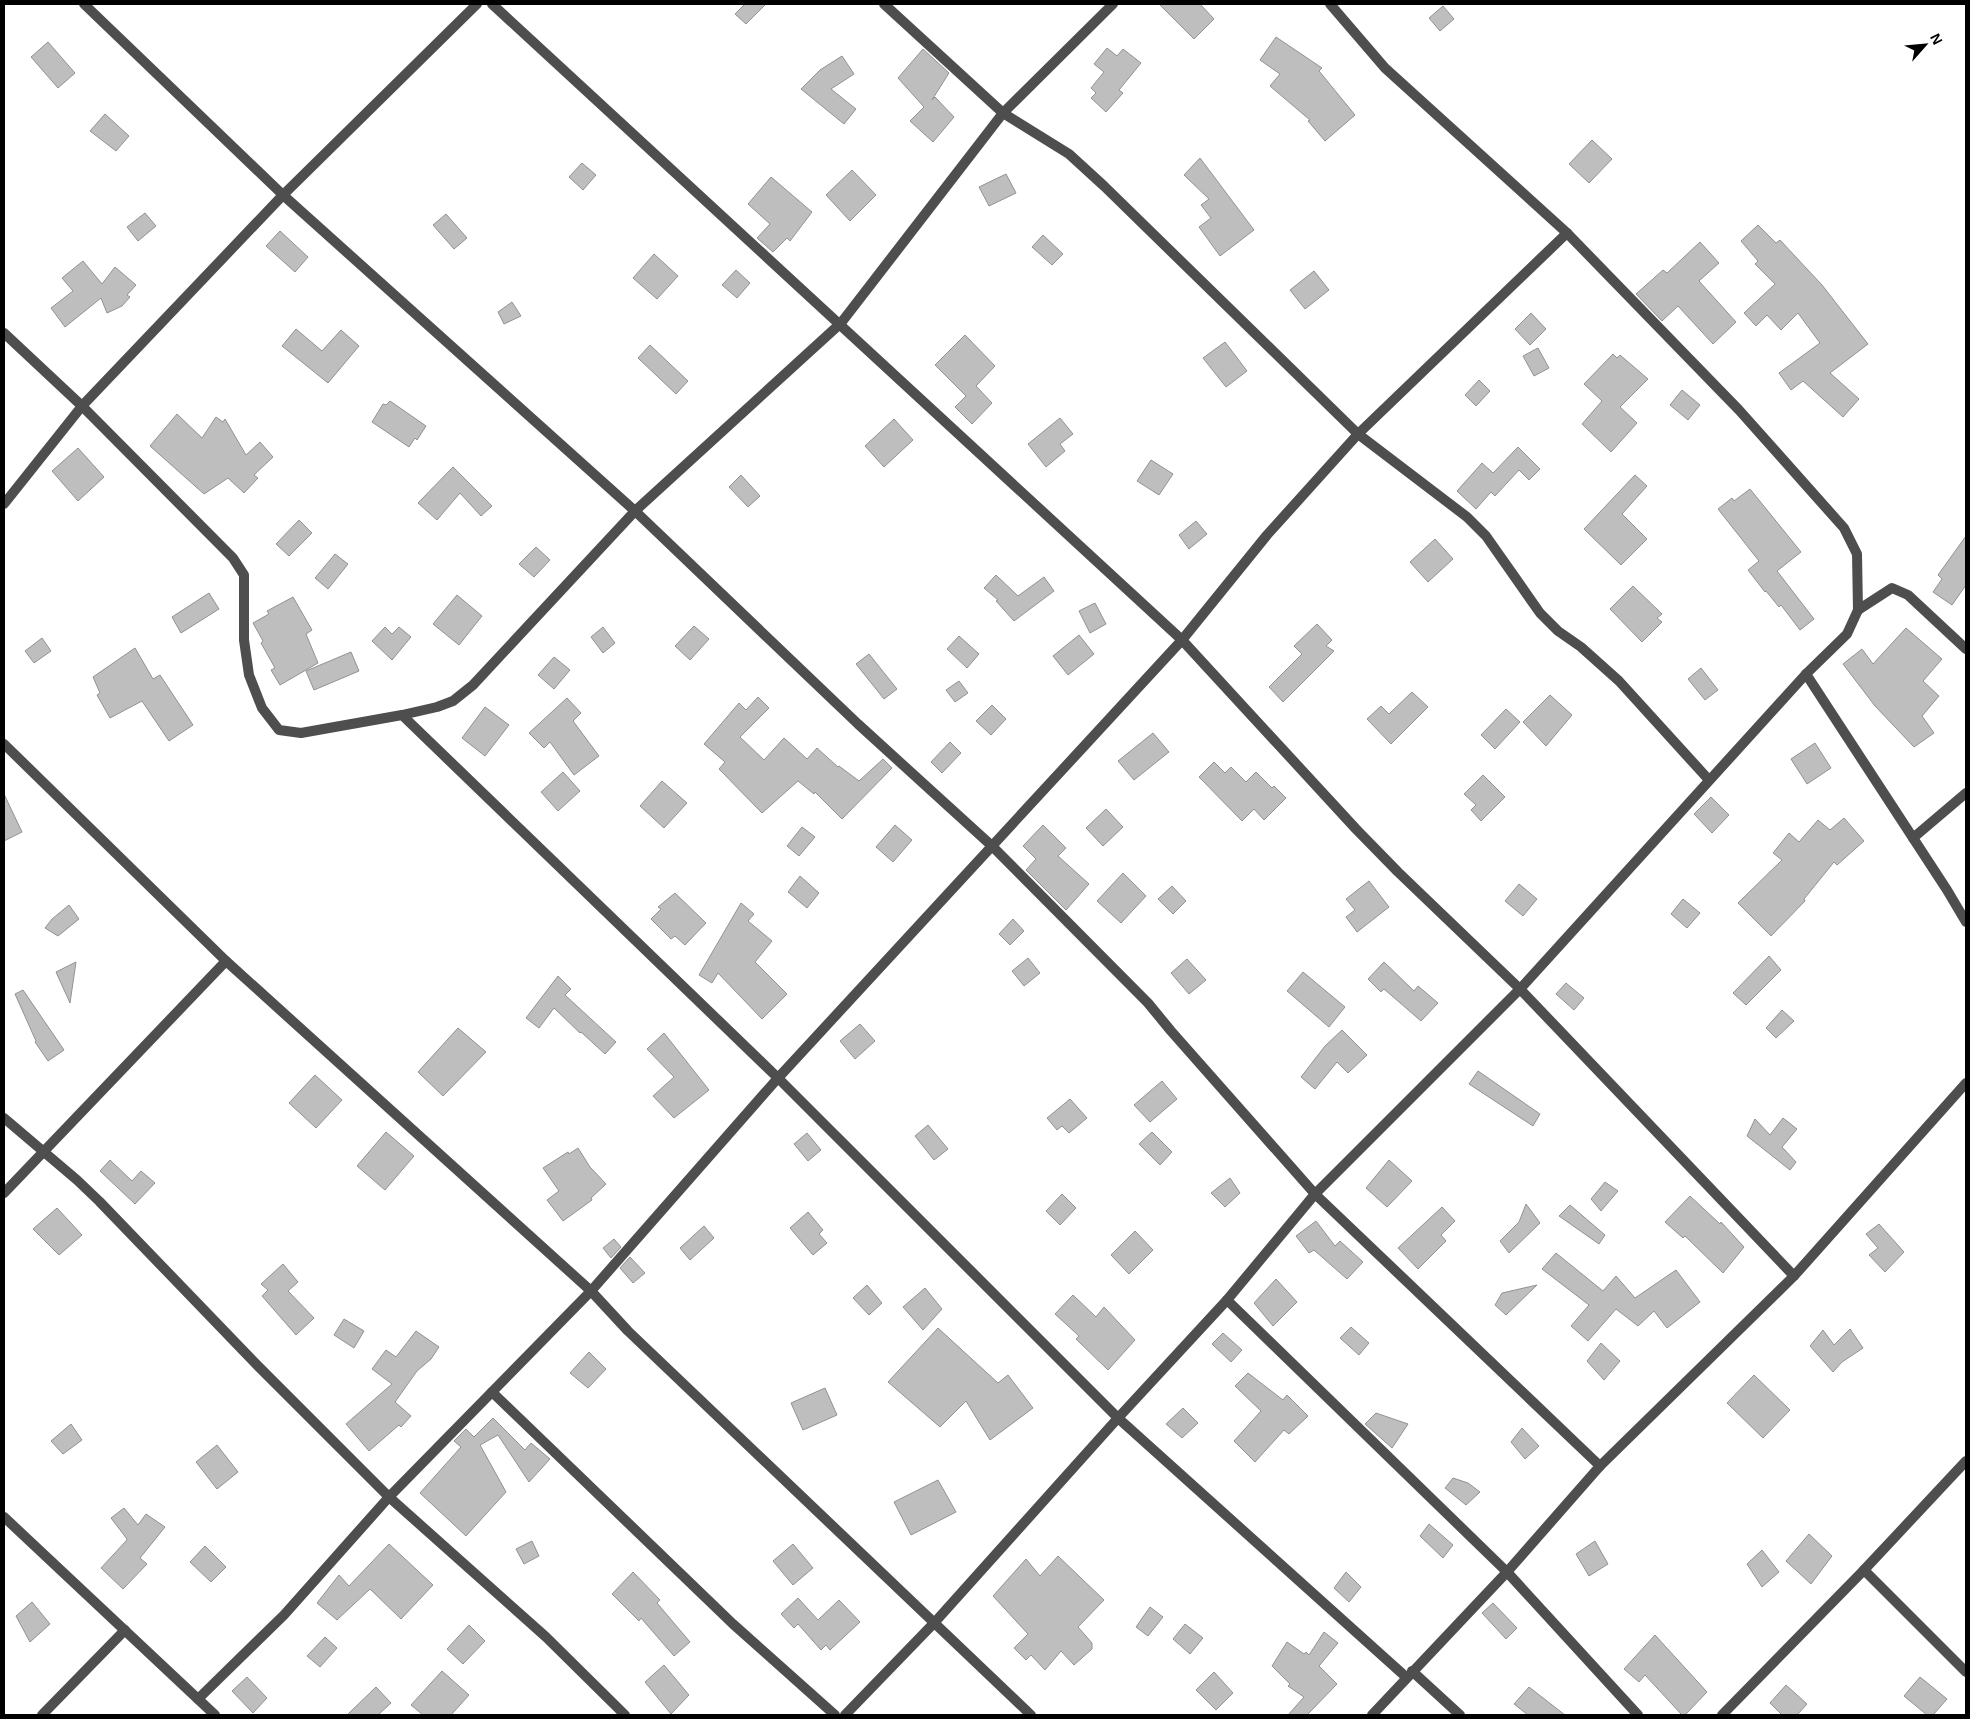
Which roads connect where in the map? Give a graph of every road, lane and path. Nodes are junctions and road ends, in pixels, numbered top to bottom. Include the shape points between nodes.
1 (84, 4) edge
2 (476, 4) edge
3 (492, 4) edge
4 (884, 4) edge
5 (1113, 4) edge
6 (1330, 4) edge
7 (1003, 113) junction
8 (282, 196) junction
9 (1567, 233) junction
10 (841, 323) junction
11 (4, 333) edge
12 (82, 406) junction
13 (1358, 434) junction
14 (4, 504) edge
15 (635, 510) junction
16 (1858, 610) junction
17 (1182, 640) junction
18 (1966, 649) edge
19 (1806, 674) junction
20 (402, 715) junction
21 (4, 744) edge
22 (1709, 780) junction
23 (1966, 793) edge
24 (1913, 838) junction
25 (992, 846) junction
26 (1966, 922) edge
27 (226, 961) junction
28 (1520, 989) junction
29 (778, 1078) junction
30 (1966, 1083) edge
31 (4, 1118) edge
32 (43, 1151) junction
33 (4, 1193) edge
34 (1315, 1194) junction
35 (1794, 1276) junction
36 (591, 1291) junction
37 (1227, 1300) junction
38 (492, 1392) junction
39 (1118, 1418) junction
40 (1966, 1461) edge
41 (1600, 1466) junction
42 (389, 1497) junction
43 (4, 1517) edge
44 (1864, 1570) junction
45 (1507, 1572) junction
46 (935, 1622) junction
47 (125, 1630) junction
48 (1966, 1672) edge
49 (1409, 1674) junction
50 (198, 1699) junction
51 (42, 1715) edge
52 (215, 1715) edge
53 (625, 1715) edge
54 (835, 1715) edge
55 (845, 1715) edge
56 (1031, 1715) edge
57 (1372, 1715) edge
58 (1460, 1715) edge
59 (1638, 1715) edge
60 (1722, 1715) edge

1 - 8 street
2 - 8 street
3 - 10 street
4 - 7 street
5 - 7 street
6 - 9 street via 1385,68
7 - 10 street
7 - 13 street via 1076,161
8 - 12 street
8 - 15 street
9 - 13 street
9 - 16 street via 1739,410 1844,528 1857,554
10 - 15 street
10 - 17 street
11 - 12 street
12 - 14 street
12 - 20 street via 233,558 244,575 244,640 249,675 262,708 279,730 301,733
13 - 17 street via 1267,535
13 - 22 street via 1467,517 1486,536 1540,613 1619,681
15 - 20 street via 473,685 453,701
15 - 25 street via 858,724
16 - 18 street via 1892,588 1908,595
16 - 19 street via 1847,634
17 - 25 street
17 - 28 street via 1356,829
19 - 22 street
19 - 24 street
20 - 29 street
21 - 27 street
22 - 28 street
23 - 24 street
24 - 26 street
25 - 29 street
25 - 34 street via 1148,1003
27 - 32 street
27 - 36 street
28 - 34 street
28 - 35 street
29 - 36 street
29 - 39 street
30 - 35 street
31 - 32 street
32 - 33 street
32 - 42 street via 99,1202
34 - 37 street
34 - 41 street
35 - 41 street
36 - 38 street
36 - 46 street
37 - 39 street
37 - 45 street
38 - 42 street
38 - 54 street via 733,1624
39 - 46 street
39 - 49 street
40 - 44 street
41 - 45 street
42 - 50 street via 284,1615
42 - 53 street via 546,1638
43 - 47 street
44 - 48 street
44 - 60 street
45 - 49 street
45 - 59 street
46 - 55 street
46 - 56 street
47 - 50 street
47 - 51 street
49 - 57 street
49 - 58 street
50 - 52 street

